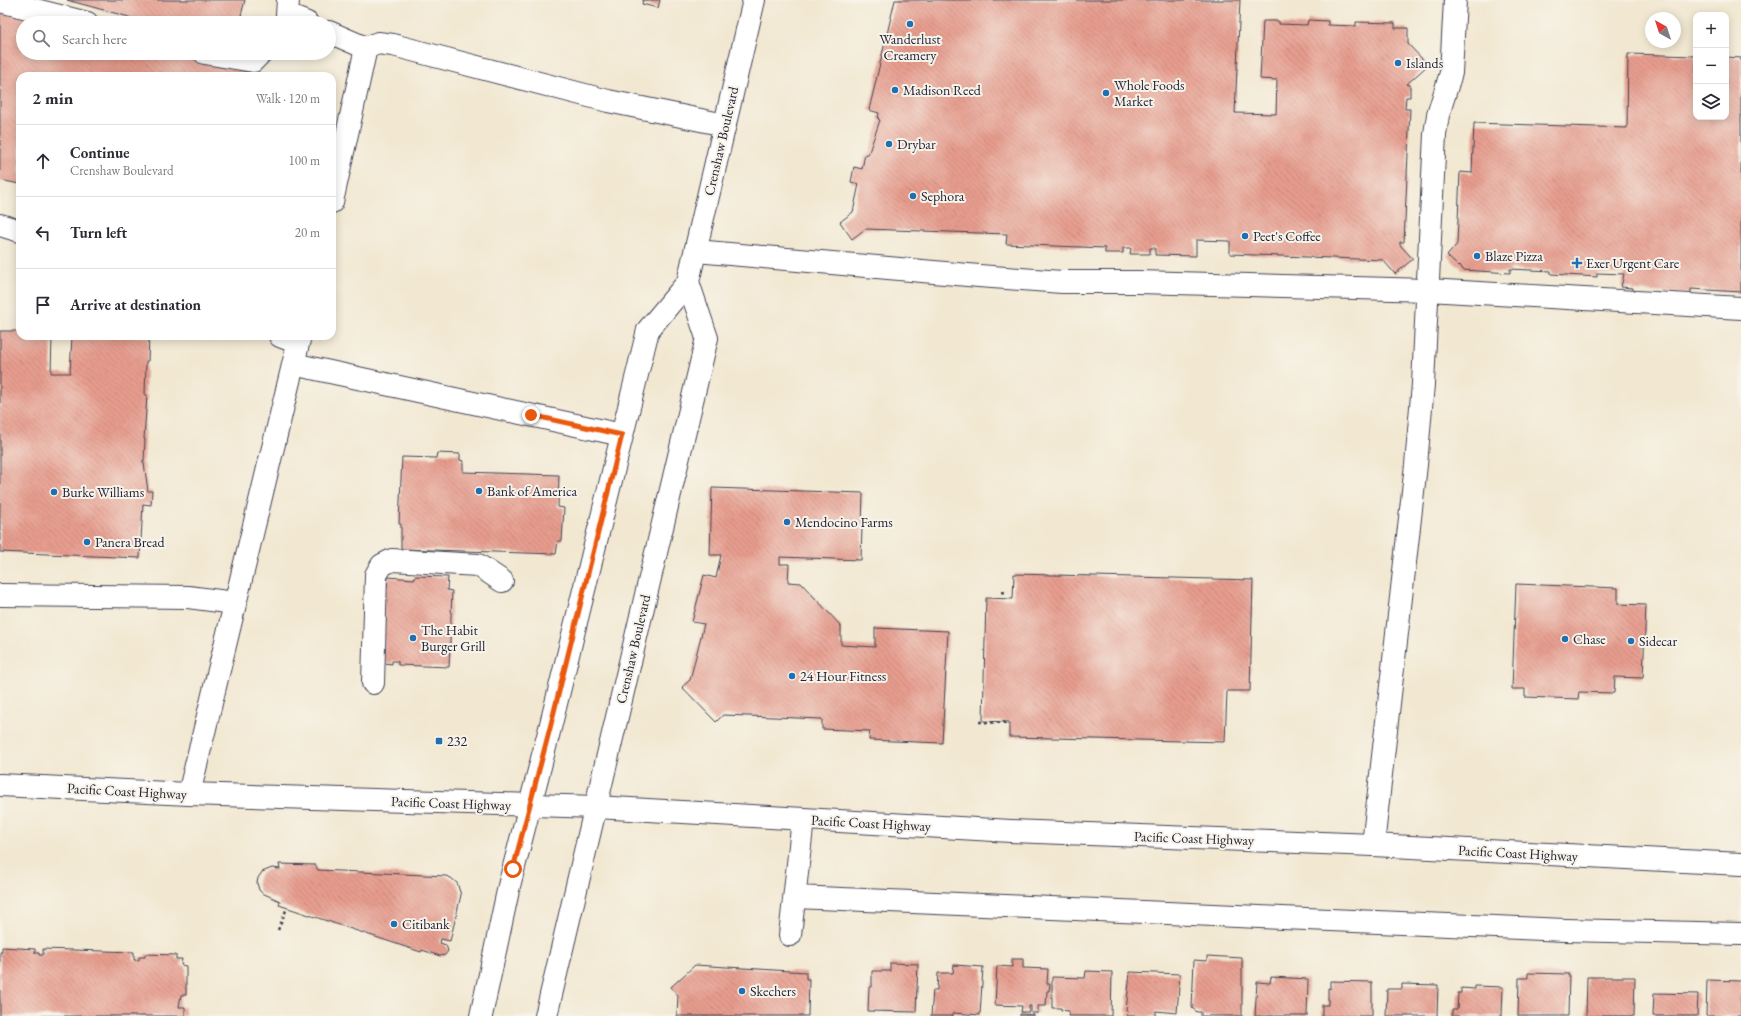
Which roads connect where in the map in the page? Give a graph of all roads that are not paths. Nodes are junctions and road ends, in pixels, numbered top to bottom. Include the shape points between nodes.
1 (754, 0) edge
2 (1454, 0) edge
3 (0, 1) edge
4 (59, 16) edge
5 (336, 35) edge
6 (366, 48) junction
7 (725, 125) junction
8 (336, 184) edge
9 (0, 225) edge
10 (16, 230) edge
11 (696, 251) junction
12 (688, 282) junction
13 (1428, 290) junction
14 (1741, 308) edge
15 (293, 340) edge
16 (293, 364) junction
17 (622, 435) junction
18 (502, 581) dead end
19 (0, 595) edge
20 (235, 603) junction
21 (373, 683) dead end
22 (0, 785) edge
23 (189, 794) junction
24 (530, 805) junction
25 (596, 807) junction
26 (803, 819) junction
27 (1373, 845) junction
28 (1741, 864) edge
29 (795, 897) junction
30 (1741, 934) edge
31 (790, 935) dead end
32 (481, 1016) edge
33 (546, 1016) edge

1 - 7 main road, Crenshaw Boulevard
2 - 13 main road via 1451,73 1435,134
3 - 4 main road
5 - 6 main road
6 - 7 main road via 378,43 393,45 608,101
6 - 8 main road
7 - 11 main road, Crenshaw Boulevard
9 - 10 main road
11 - 12 main road, Crenshaw Boulevard
11 - 13 main road via 1062,282
12 - 17 main road, Crenshaw Boulevard via 648,330
12 - 25 main road, Crenshaw Boulevard via 707,338
13 - 14 main road
13 - 27 main road via 1416,464
15 - 16 main road
16 - 17 main road
16 - 20 main road
17 - 24 main road, Crenshaw Boulevard
18 - 21 main road via 478,565 392,560 382,565 376,575
19 - 20 main road via 188,597
20 - 23 main road
22 - 23 main road, Pacific Coast Highway
23 - 24 main road, Pacific Coast Highway
24 - 25 main road, Pacific Coast Highway
24 - 32 main road, Crenshaw Boulevard via 509,886
25 - 26 main road, Pacific Coast Highway
25 - 33 main road, Crenshaw Boulevard
26 - 27 main road, Pacific Coast Highway via 1019,831
26 - 29 main road
27 - 28 main road, Pacific Coast Highway
29 - 30 main road via 1549,929
29 - 31 main road

